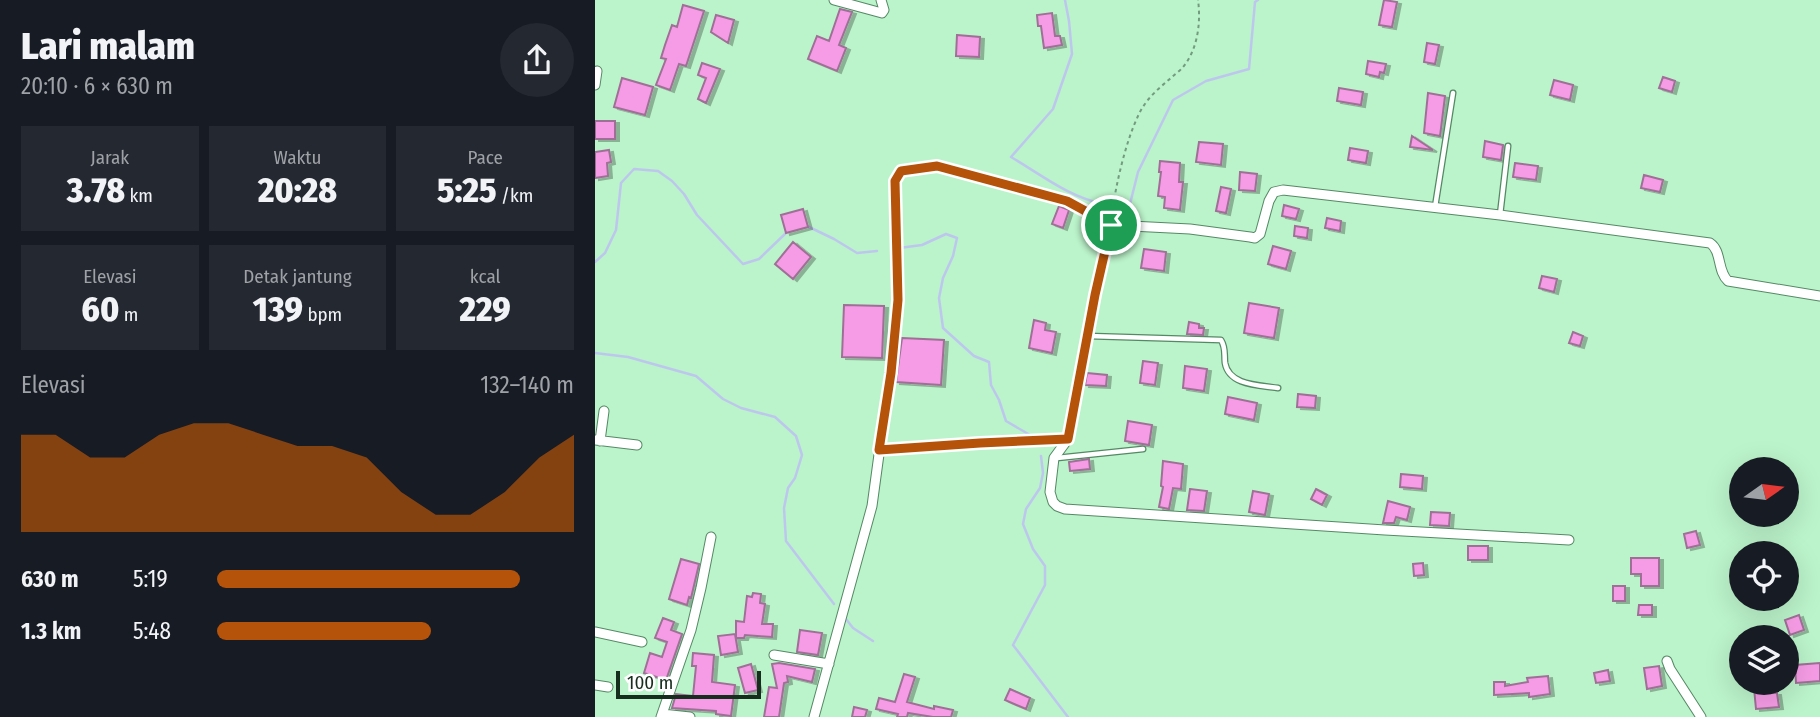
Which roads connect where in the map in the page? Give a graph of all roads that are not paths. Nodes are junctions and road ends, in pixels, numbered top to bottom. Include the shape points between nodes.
1 (835, 0) edge
2 (881, 0) edge
3 (597, 71) dead end
4 (595, 85) edge
5 (1453, 93) dead end
6 (1508, 146) dead end
7 (1435, 207) junction
8 (1500, 215) junction
9 (1111, 225) junction
10 (1820, 296) edge
11 (1087, 336) junction
12 (1278, 388) dead end
13 (604, 411) dead end
14 (1068, 439) junction
15 (597, 440) edge
16 (637, 445) dead end
17 (1143, 449) dead end
18 (879, 450) junction
19 (1054, 458) junction
20 (711, 537) dead end
21 (1569, 540) dead end
22 (595, 632) edge
23 (642, 642) dead end
24 (774, 655) dead end
25 (1667, 661) dead end
26 (829, 664) junction
27 (595, 685) edge
28 (608, 687) dead end
29 (661, 715) edge
30 (690, 717) edge
31 (814, 717) edge
32 (1701, 717) edge

1 - 2 street via 882,13
3 - 4 street
5 - 7 lane
6 - 8 lane
7 - 8 street
7 - 9 street via 1283,190 1273,192 1255,238
8 - 10 street via 1710,243 1716,247 1726,279
9 - 11 street
9 - 18 street via 1067,201 970,174 937,166 901,171 895,181 898,300
11 - 12 lane via 1221,340 1233,378
11 - 14 street
13 - 15 street
14 - 18 street
14 - 19 street
15 - 16 street
17 - 19 lane
18 - 26 street via 872,506
19 - 21 street via 1051,498 1065,509
20 - 29 street via 691,630
22 - 23 street
24 - 26 street
25 - 32 street
26 - 31 street
27 - 28 street
29 - 30 street

